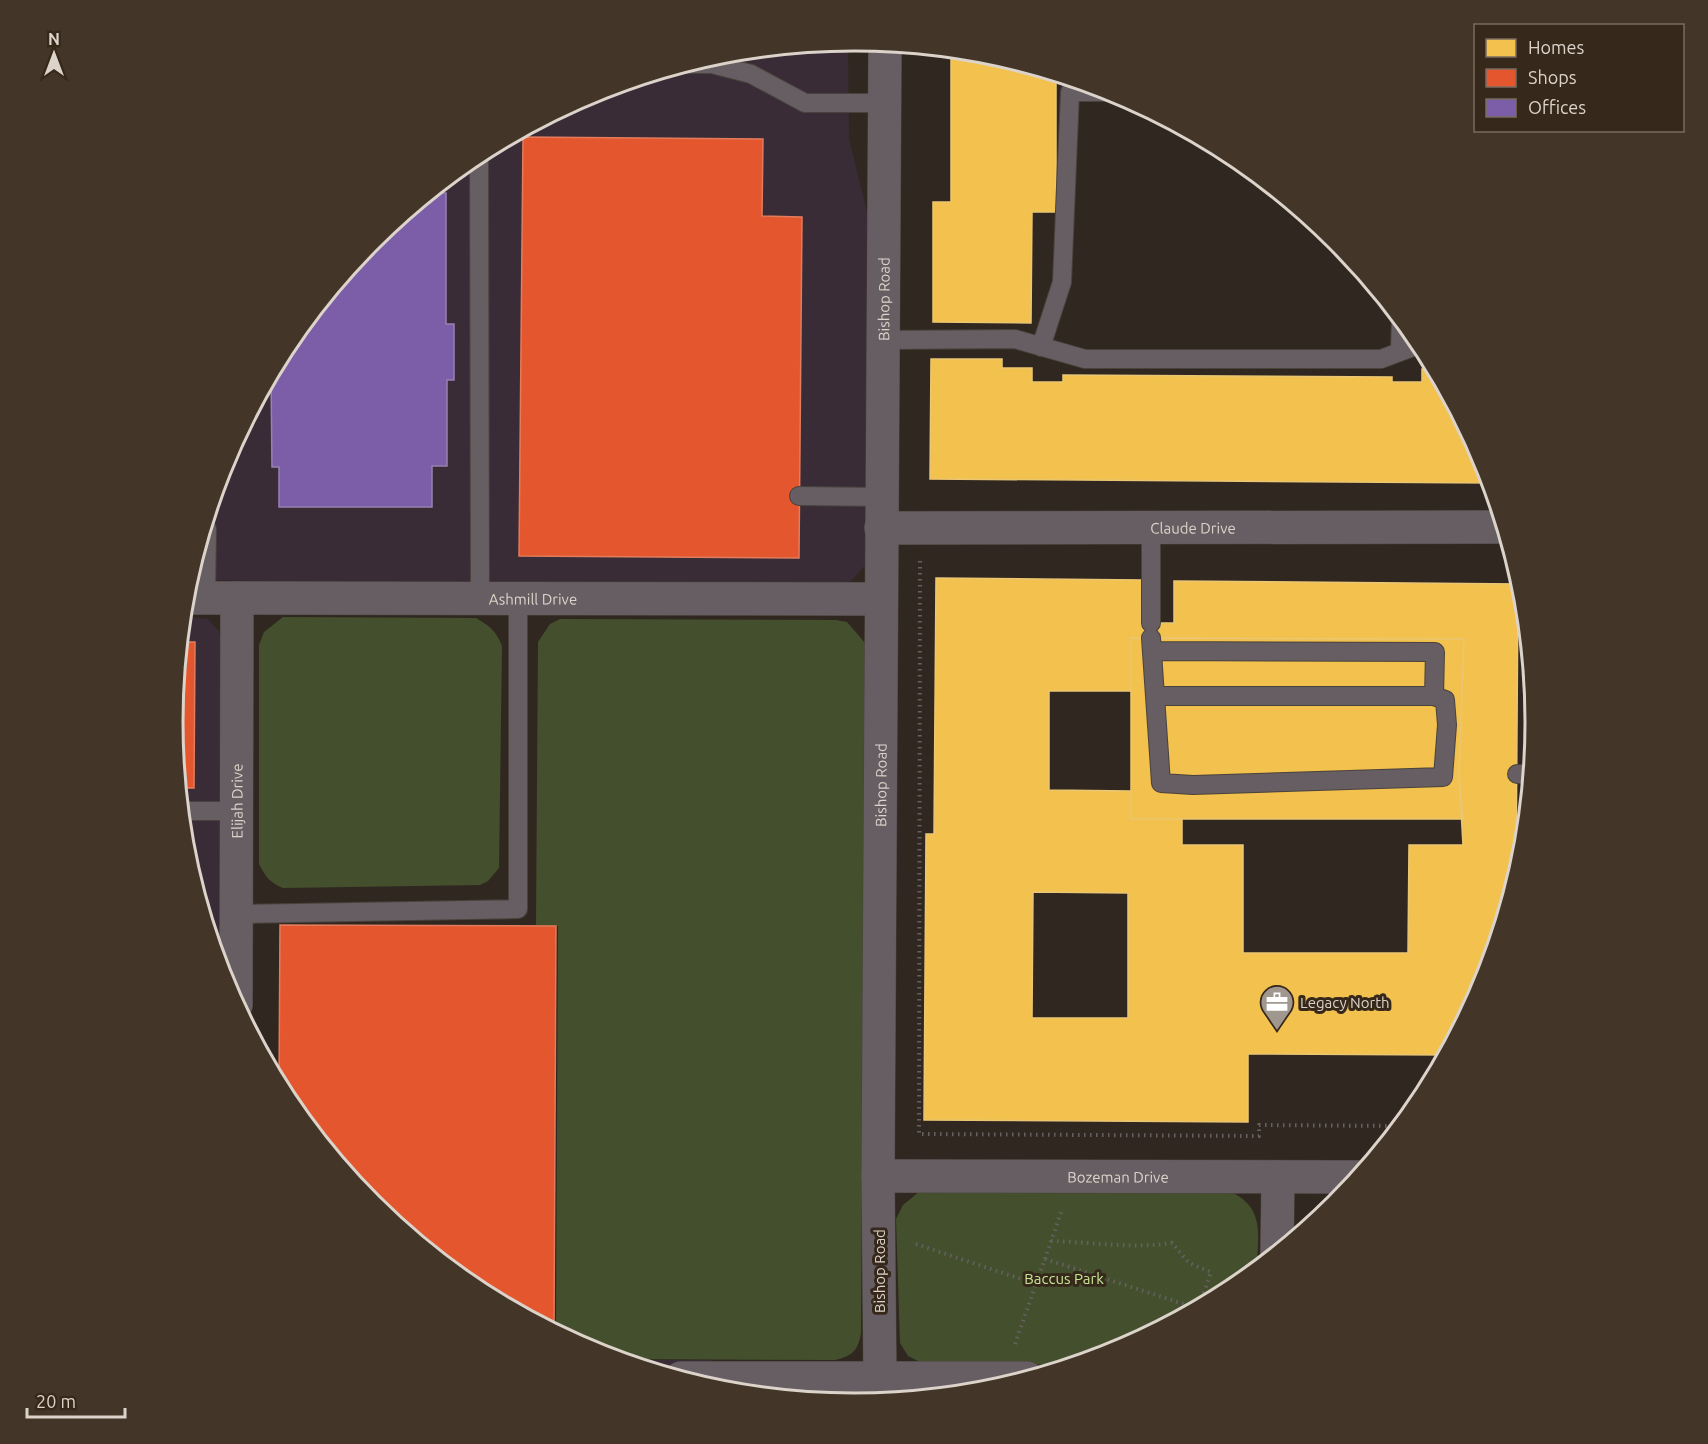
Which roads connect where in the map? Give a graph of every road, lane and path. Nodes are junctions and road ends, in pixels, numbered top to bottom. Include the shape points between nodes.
1 (885, 52) edge
2 (717, 65) edge
3 (1085, 92) edge
4 (885, 104) junction
5 (479, 165) edge
6 (1401, 334) edge
7 (884, 340) junction
8 (1041, 347) junction
9 (1411, 348) edge
10 (1401, 351) junction
11 (799, 495) dead end
12 (881, 512) junction
13 (1151, 527) junction
14 (1496, 527) edge
15 (207, 545) edge
16 (920, 555) dead end
17 (210, 598) edge
18 (480, 598) junction
19 (518, 598) junction
20 (881, 599) junction
21 (1151, 638) junction
22 (1155, 696) junction
23 (1434, 696) junction
24 (237, 811) junction
25 (189, 812) edge
26 (238, 914) junction
27 (236, 984) edge
28 (1389, 1126) edge
29 (878, 1176) junction
30 (1278, 1177) junction
31 (1346, 1177) edge
32 (1062, 1210) dead end
33 (1052, 1241) junction
34 (1277, 1242) edge
35 (916, 1244) dead end
36 (1045, 1259) junction
37 (1036, 1284) junction
38 (1201, 1296) edge
39 (1187, 1305) edge
40 (1015, 1344) dead end
41 (993, 1378) edge
42 (719, 1379) edge
43 (880, 1379) junction

1 - 4 street, Bishop Road
2 - 4 lane via 751,74 805,103
3 - 8 lane via 1070,92 1062,282
4 - 7 street, Bishop Road
5 - 18 lane
6 - 10 lane
7 - 8 lane via 1015,339
7 - 12 street, Bishop Road
8 - 10 lane via 1085,359 1381,359
9 - 10 lane
11 - 12 lane
12 - 13 street, Claude Drive
12 - 20 street, Bishop Road
13 - 14 street, Claude Drive
13 - 21 lane
15 - 17 lane
16 - 28 path via 919,1134 1259,1136 1259,1125
17 - 18 street, Ashmill Drive
17 - 24 street, Elijah Drive
18 - 19 street, Ashmill Drive
19 - 20 street, Ashmill Drive
19 - 26 lane via 518,909
20 - 29 street, Bishop Road
21 - 22 lane
21 - 23 lane via 1435,652
22 - 23 lane
22 - 23 lane via 1161,783 1193,785 1451,775 1445,700
24 - 25 lane
24 - 26 street, Elijah Drive
26 - 27 street, Elijah Drive
29 - 30 street, Bozeman Drive
29 - 43 street, Bishop Road
30 - 31 street, Bozeman Drive
30 - 34 street
32 - 33 path
33 - 36 path
33 - 38 path via 1140,1248 1172,1243 1189,1263 1210,1272
35 - 37 path
36 - 37 path
36 - 39 path
37 - 40 path
41 - 43 street
42 - 43 street

